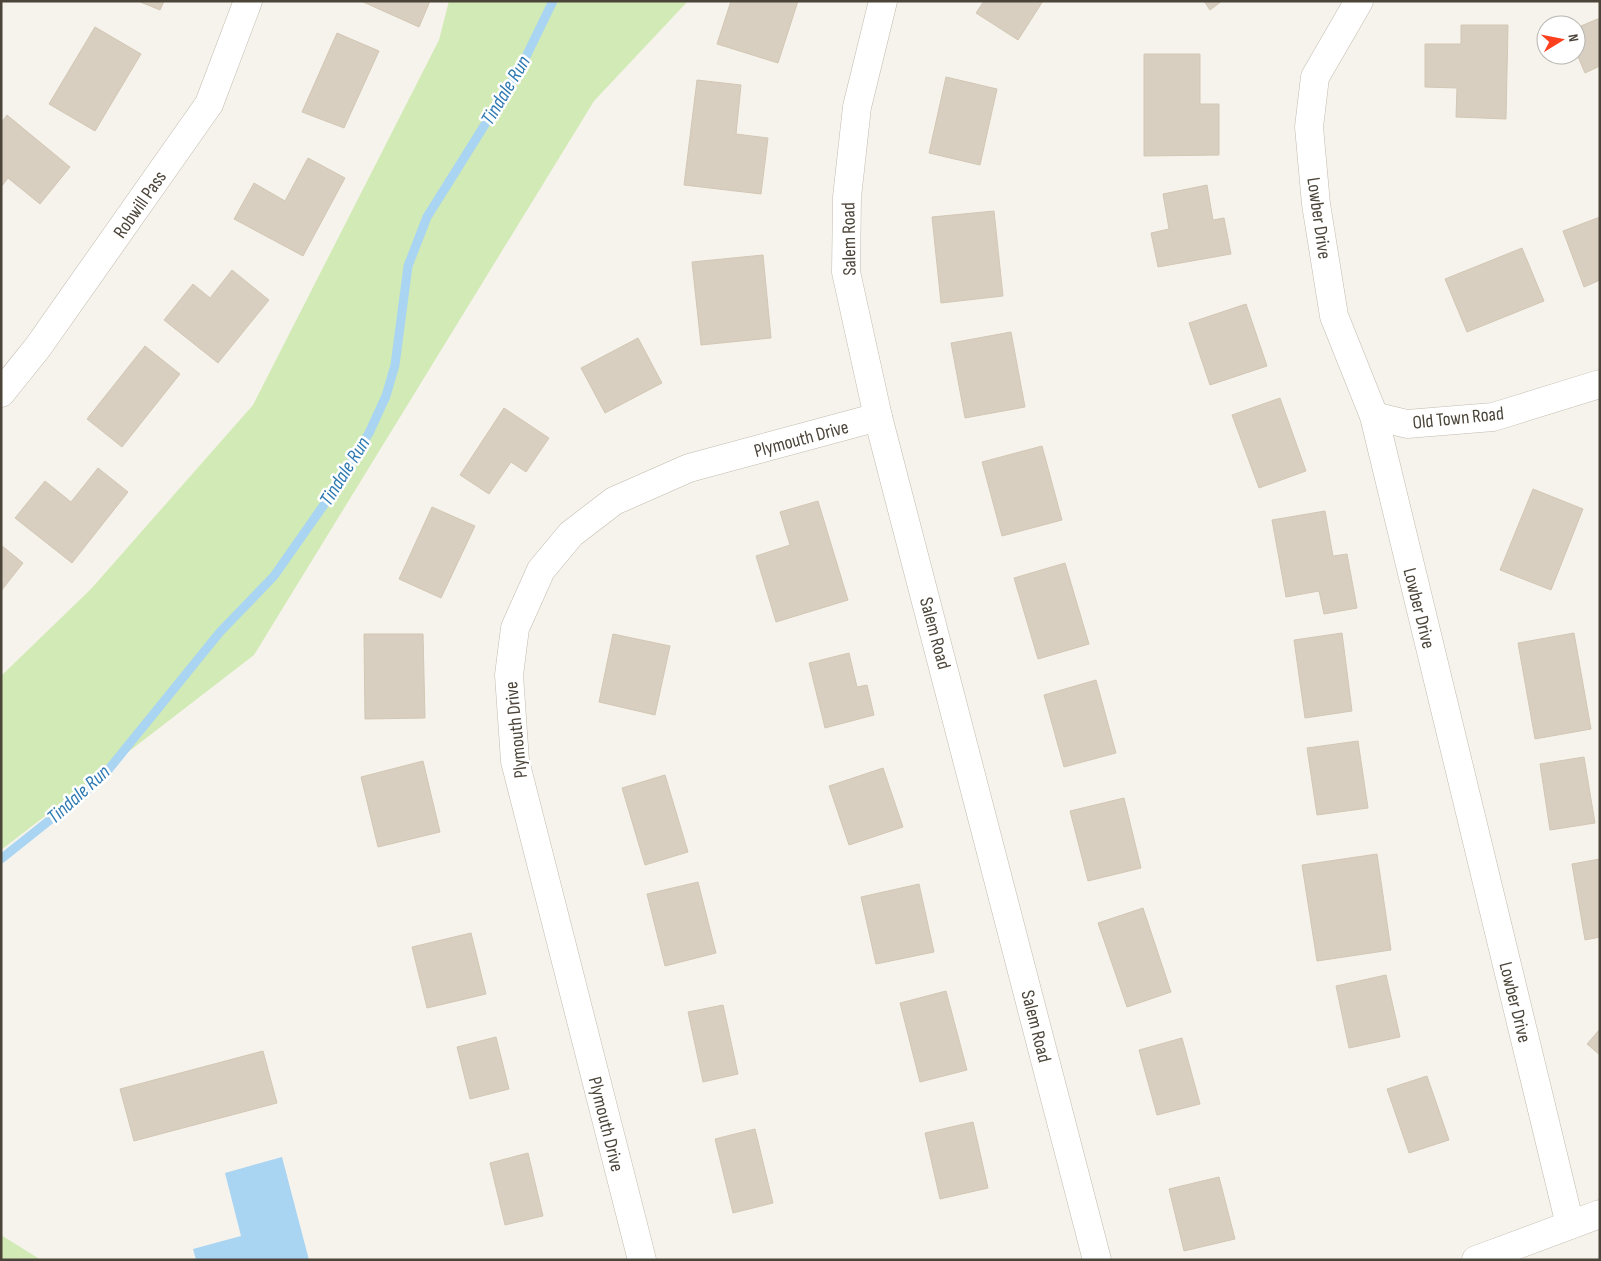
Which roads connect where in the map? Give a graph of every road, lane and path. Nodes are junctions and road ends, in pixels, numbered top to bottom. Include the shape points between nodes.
1 (248, 1) edge
2 (883, 1) edge
3 (1359, 1) edge
4 (1600, 384) edge
5 (1, 393) edge
6 (1374, 416) junction
7 (878, 417) junction
8 (1600, 1214) edge
9 (1570, 1225) junction
10 (642, 1260) edge
11 (1096, 1260) edge
12 (1476, 1260) edge

1 - 5 street, Robwill Pass via 209,104 38,347
2 - 7 street, Salem Road via 857,107 847,197 846,272
3 - 6 street, Lowber Drive via 1314,77 1309,127 1316,204 1334,316
4 - 6 street, Old Town Road via 1493,417 1407,424
6 - 9 street, Lowber Drive
7 - 10 street, Plymouth Drive via 689,468 614,501 570,534 541,570 515,628 508,675 515,761
7 - 11 street, Salem Road
8 - 9 street
9 - 12 street

